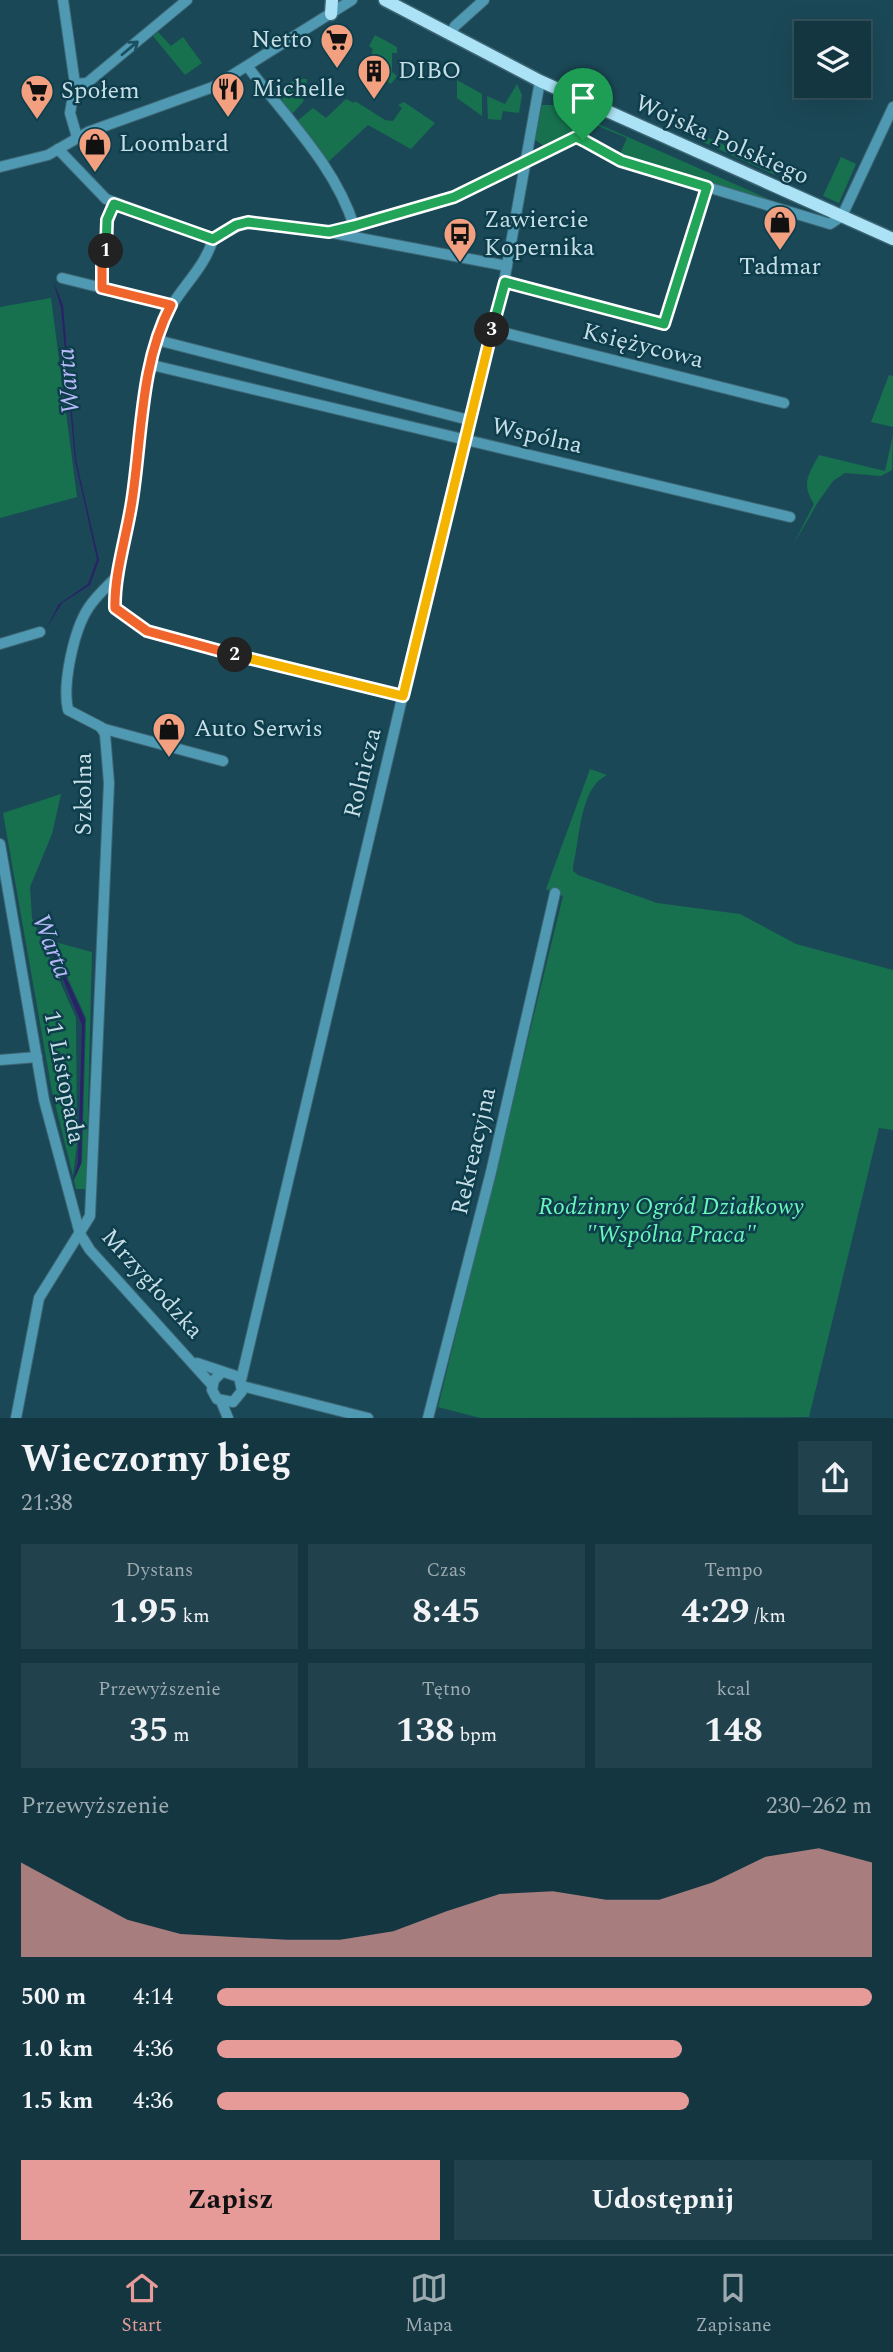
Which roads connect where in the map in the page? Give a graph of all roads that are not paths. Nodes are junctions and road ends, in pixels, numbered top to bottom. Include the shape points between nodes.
1 (63, 0) edge
2 (187, 0) edge
3 (332, 0) edge
4 (352, 0) edge
5 (385, 0) edge
6 (484, 0) edge
7 (399, 5) edge
8 (331, 14) junction
9 (450, 35) junction
10 (248, 67) junction
11 (540, 81) junction
12 (75, 84) junction
13 (893, 107) edge
14 (77, 137) junction
15 (58, 149) junction
16 (524, 163) junction
17 (0, 167) edge
18 (707, 187) junction
19 (114, 204) junction
20 (842, 216) junction
21 (354, 226) junction
22 (329, 232) junction
23 (213, 239) junction
24 (893, 239) edge
25 (507, 266) junction
26 (62, 278) dead end
27 (505, 282) junction
28 (102, 288) junction
29 (171, 305) junction
30 (493, 330) junction
31 (157, 340) junction
32 (152, 365) junction
33 (784, 403) dead end
34 (469, 419) junction
35 (464, 440) junction
36 (790, 517) dead end
37 (119, 575) junction
38 (40, 632) dead end
39 (0, 644) edge
40 (403, 696) junction
41 (101, 727) junction
42 (223, 761) dead end
43 (0, 844) edge
44 (555, 892) dead end
45 (5, 908) edge
46 (37, 1057) junction
47 (0, 1060) edge
48 (70, 1198) junction
49 (91, 1203) junction
50 (80, 1234) junction
51 (247, 1352) junction
52 (194, 1362) junction
53 (226, 1373) junction
54 (242, 1383) junction
55 (212, 1385) junction
56 (276, 1396) junction
57 (236, 1400) junction
58 (221, 1401) junction
59 (16, 1418) edge
60 (230, 1418) edge
61 (368, 1418) edge
62 (429, 1418) edge

1 - 12 street
12 -> 2 street via 87,83
3 - 8 main road
4 - 8 street
5 - 7 main road, Wojska Polskiego
6 - 9 street
7 - 9 main road, Wojska Polskiego
8 - 10 street
9 - 11 main road, Wojska Polskiego
10 - 14 street via 191,97
10 - 21 street via 330,174
11 - 16 street, Rolnicza
11 - 20 main road, Wojska Polskiego
12 - 14 street via 69,110
13 - 20 street
14 - 15 street
15 - 17 street
15 - 19 street via 93,189
16 - 18 street via 576,137 621,161
16 - 21 street via 454,197
16 - 25 street, Rolnicza
18 - 20 street via 826,224
18 - 27 street via 664,324
19 - 23 street
19 - 28 street via 107,220
20 - 24 main road, Wojska Polskiego
21 - 22 street
22 - 23 street via 248,222
22 - 25 street
23 - 29 street via 206,257
25 - 27 street, Rolnicza
26 - 28 street
27 - 30 street, Rolnicza
28 - 29 street
29 - 31 street
30 - 33 street, Księżycowa
30 - 34 street, Rolnicza
31 - 32 street
31 - 34 street
32 - 35 street, Wspólna
32 - 37 street
34 - 35 street, Rolnicza
35 - 36 street, Wspólna
35 - 40 street, Rolnicza
37 - 40 street via 115,608 147,631
37 - 41 street, Szkolna via 81,622 66,682 68,710
38 - 39 street
40 - 51 street, Rolnicza
41 - 42 street
41 - 49 street, Szkolna via 110,783
43 - 45 street, 11 Listopada
44 - 62 street, Rekreacyjna
45 - 46 street, 11 Listopada
46 - 47 street
46 - 48 street, 11 Listopada
48 - 49 street
48 - 50 street, 11 Listopada
49 - 50 street, Szkolna via 89,1220
50 - 52 street, Mrzygłodzka
50 - 59 street, Szkolna via 39,1298
51 - 53 street, Rolnicza
51 - 54 street, Rolnicza
52 - 53 street, Mrzygłodzka
52 - 55 street, Mrzygłodzka
53 - 54 street
53 - 55 street
54 - 56 street
54 - 57 street
55 - 58 street
56 - 57 street
56 - 61 street
57 - 58 street
57 - 60 street
58 - 60 street

